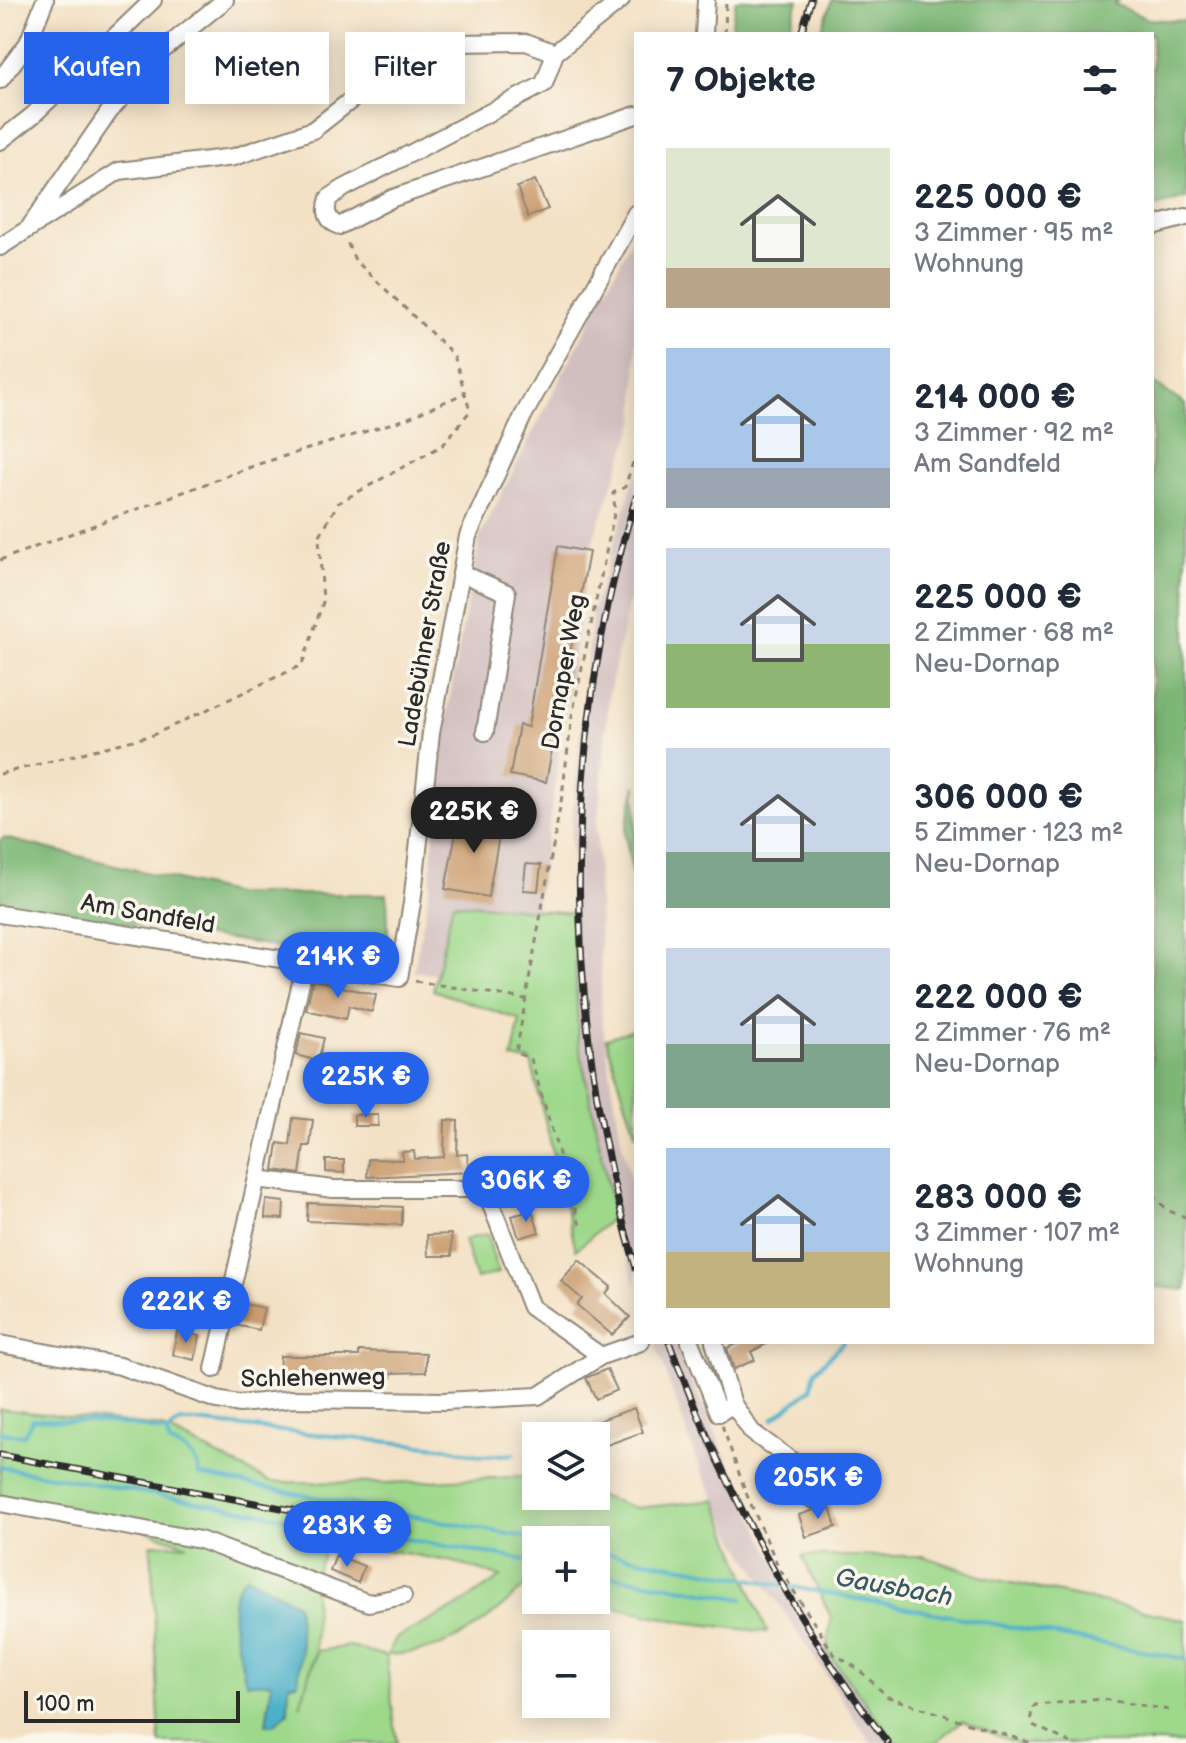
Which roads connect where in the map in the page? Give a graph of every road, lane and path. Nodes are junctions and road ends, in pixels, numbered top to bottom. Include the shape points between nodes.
1 (45, 0) edge
2 (153, 0) edge
3 (225, 0) edge
4 (621, 0) edge
5 (706, 0) edge
6 (726, 0) edge
7 (704, 32) edge
8 (725, 32) edge
9 (555, 53) junction
10 (0, 80) edge
11 (634, 116) edge
12 (0, 141) edge
13 (634, 217) edge
14 (1186, 217) edge
15 (1154, 225) edge
16 (339, 226) junction
17 (26, 233) junction
18 (0, 247) edge
19 (465, 393) junction
20 (634, 459) edge
21 (0, 560) edge
22 (461, 573) junction
23 (485, 732) dead end
24 (0, 774) edge
25 (0, 914) edge
26 (305, 964) junction
27 (399, 978) junction
28 (525, 999) junction
29 (257, 1179) junction
30 (1154, 1197) edge
31 (1186, 1217) edge
32 (580, 1225) dead end
33 (0, 1344) edge
34 (635, 1344) edge
35 (691, 1344) edge
36 (714, 1344) edge
37 (601, 1356) junction
38 (214, 1369) dead end
39 (726, 1408) junction
40 (812, 1499) dead end
41 (0, 1503) edge
42 (403, 1596) dead end
43 (1169, 1710) dead end
44 (1031, 1743) edge
45 (1071, 1743) edge

1 - 10 street via 28,43
2 - 12 street
3 - 17 street via 163,50 109,112
4 - 9 street
5 - 7 street
6 - 8 path
9 - 16 street via 544,84 329,198 326,213
9 - 17 street via 526,42 458,43 382,76 313,130 234,157 119,171
11 - 16 street via 393,198
13 - 22 street, Ladebühner Straße via 523,416 468,536
14 - 15 street
16 - 19 path via 355,260 454,355
17 - 18 street
19 - 21 path via 406,419 259,464
19 - 24 path via 470,411 443,445 338,503 319,537 323,602 302,665 153,735
20 - 28 path, Dornaper Weg via 625,487 613,493 615,509 574,701
22 - 23 street via 507,593
22 - 27 street, Ladebühner Straße via 431,733
25 - 26 street, Am Sandfeld
26 - 27 street, Am Sandfeld
26 - 29 street
27 - 28 path
28 - 32 path via 516,1053 531,1059
29 - 37 street via 333,1189 485,1189 531,1307
29 - 38 street
30 - 31 path
33 - 37 street, Schlehenweg via 120,1366 239,1404 538,1396
34 - 37 street
35 - 39 street
36 - 39 street
39 - 40 street via 799,1466
39 - 44 path via 746,1493 779,1568 834,1654 888,1697
41 - 42 street via 200,1540 369,1603
43 - 45 path via 1102,1699 1035,1705 1033,1725

